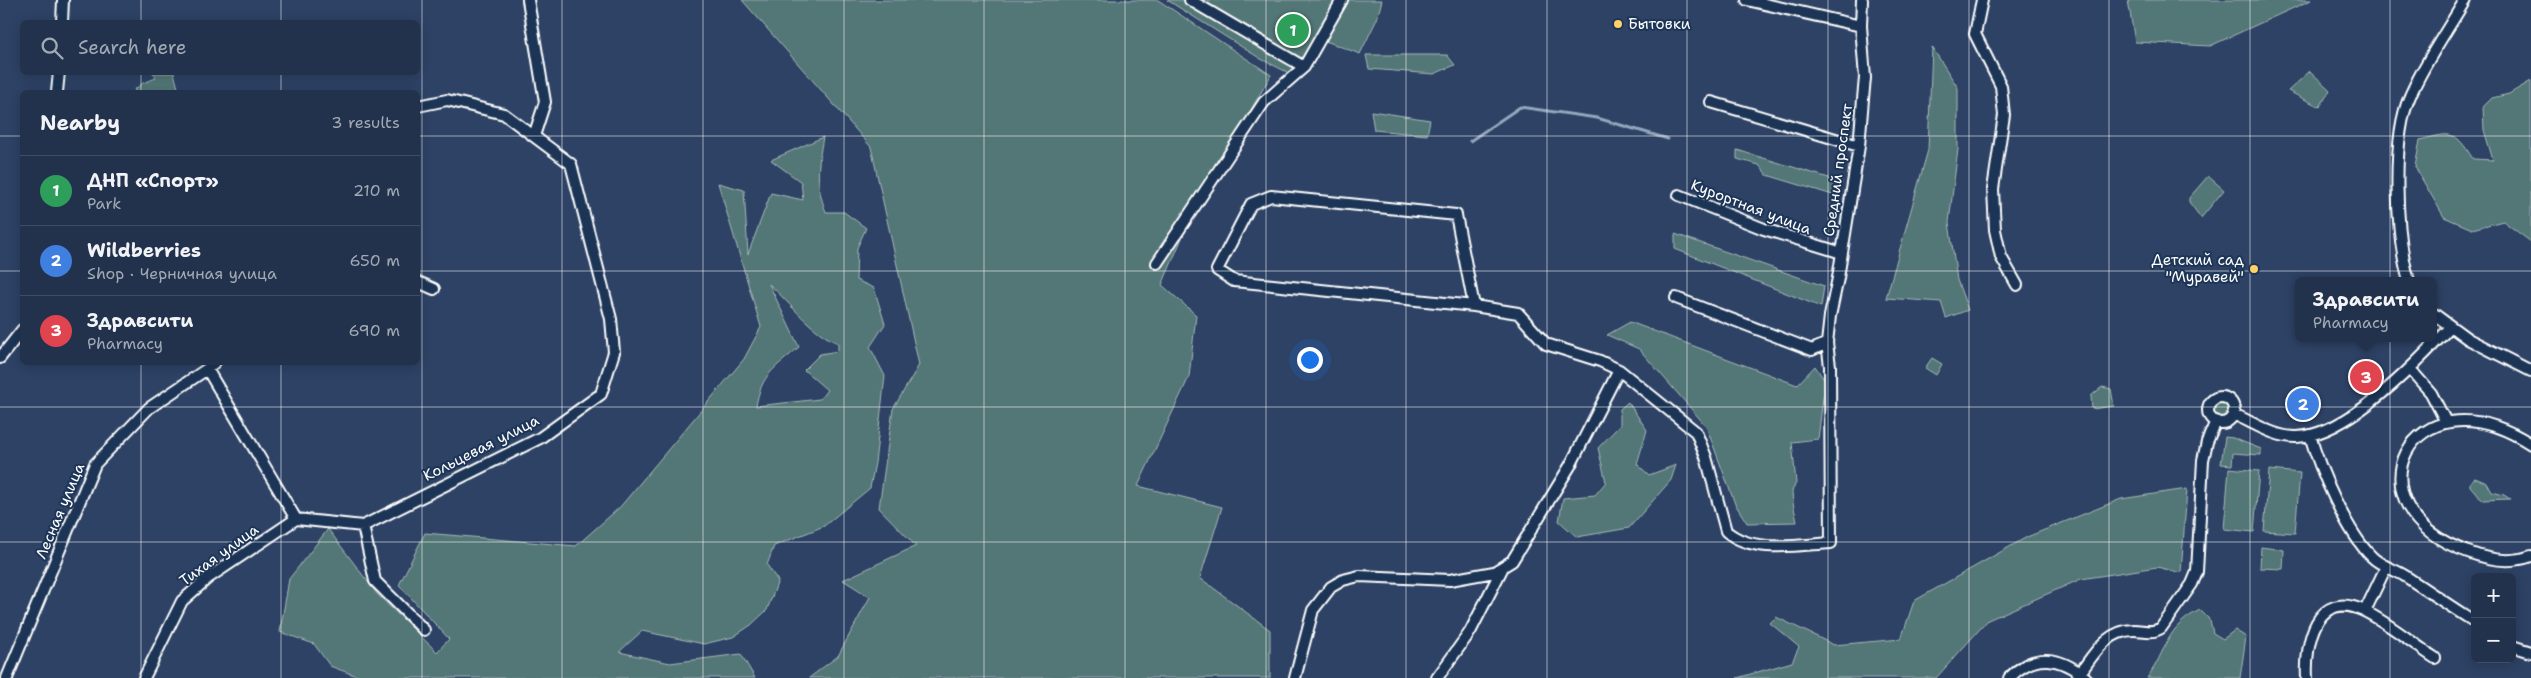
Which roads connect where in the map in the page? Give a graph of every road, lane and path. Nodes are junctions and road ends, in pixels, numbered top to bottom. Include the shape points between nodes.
1 (63, 0) edge
2 (528, 0) edge
3 (1190, 0) edge
4 (1342, 0) edge
5 (1747, 0) edge
6 (1862, 0) edge
7 (1982, 0) edge
8 (2466, 0) edge
9 (62, 20) edge
10 (1861, 26) junction
11 (1304, 67) junction
12 (59, 75) edge
13 (57, 90) edge
14 (1711, 102) dead end
15 (420, 106) edge
16 (534, 136) junction
17 (1859, 146) junction
18 (1679, 195) dead end
19 (1842, 253) junction
20 (1157, 263) dead end
21 (2407, 277) edge
22 (420, 283) edge
23 (2017, 285) dead end
24 (434, 289) dead end
25 (1676, 298) dead end
26 (1474, 306) junction
27 (2437, 317) edge
28 (2450, 328) junction
29 (20, 333) edge
30 (2437, 341) edge
31 (2436, 342) edge
32 (1827, 343) junction
33 (0, 358) edge
34 (211, 366) edge
35 (2410, 369) junction
36 (1619, 370) junction
37 (2531, 371) edge
38 (2233, 414) junction
39 (2216, 422) junction
40 (2446, 422) junction
41 (2310, 435) junction
42 (2531, 444) edge
43 (296, 519) junction
44 (363, 526) junction
45 (2531, 556) edge
46 (2386, 567) junction
47 (1502, 569) junction
48 (2365, 612) junction
49 (2471, 619) edge
50 (424, 630) dead end
51 (2516, 647) edge
52 (2531, 652) edge
53 (2435, 658) dead end
54 (2083, 675) edge
55 (7, 678) edge
56 (144, 678) edge
57 (1295, 678) edge
58 (1437, 678) edge
59 (2008, 678) edge
60 (2307, 678) edge

1 - 9 street
2 - 16 street via 545,102
3 - 11 street
4 - 11 street
5 - 10 street
6 - 10 street, Средний проспект
7 - 23 street via 1975,34 2001,86 2004,114 1993,189 1994,230 2001,257
8 - 21 street via 2410,95 2402,118 2399,197
10 - 17 street, Средний проспект via 1865,78
11 - 20 street via 1264,102
12 - 13 street
14 - 17 street
15 - 16 street, Кольцевая улица via 447,100 504,114
16 - 44 street, Кольцевая улица via 570,164 611,319 614,352 601,394 540,438
17 - 19 street, Средний проспект
18 - 19 street, Курортная улица via 1764,229
19 - 32 street, Средний проспект
22 - 24 street
25 - 32 street via 1812,350
26 - 26 street via 1456,215 1270,196 1251,204 1217,270 1234,281
26 - 36 street via 1518,313 1546,344 1600,360
27 - 28 street
28 - 30 street
28 - 37 street
29 - 33 street
31 - 35 street
32 - 36 street, Средний проспект via 1830,366 1831,543 1765,545 1734,538 1726,531 1696,432
34 - 43 street
34 - 55 street, Лесная улица via 150,408 95,464
35 - 40 street via 2432,392
35 - 41 street via 2351,414
36 - 47 street via 1570,466 1512,561
38 - 39 street via 2224,422
38 - 39 street via 2230,400 2215,398 2208,412
38 - 41 street via 2282,435
39 - 54 street via 2203,460 2198,560 2192,584 2161,628 2153,632 2132,630 2111,636 2093,655
40 - 42 street via 2460,420 2489,424
40 - 45 street via 2422,434 2410,444 2403,456 2400,482 2410,510 2433,533 2460,549 2494,560 2509,561
41 - 46 street via 2318,460 2351,529 2371,556
43 - 44 street
43 - 56 street, Тихая улица via 208,578 182,601
44 - 50 street via 375,582
46 - 48 street
46 - 49 street
47 - 57 street via 1450,580 1359,576 1343,580 1331,587 1313,610
47 - 58 street via 1470,632
48 - 53 street
48 - 60 street via 2343,606 2333,608 2317,621 2308,646
51 - 52 street
54 - 59 street via 2061,661 2050,659 2028,664

